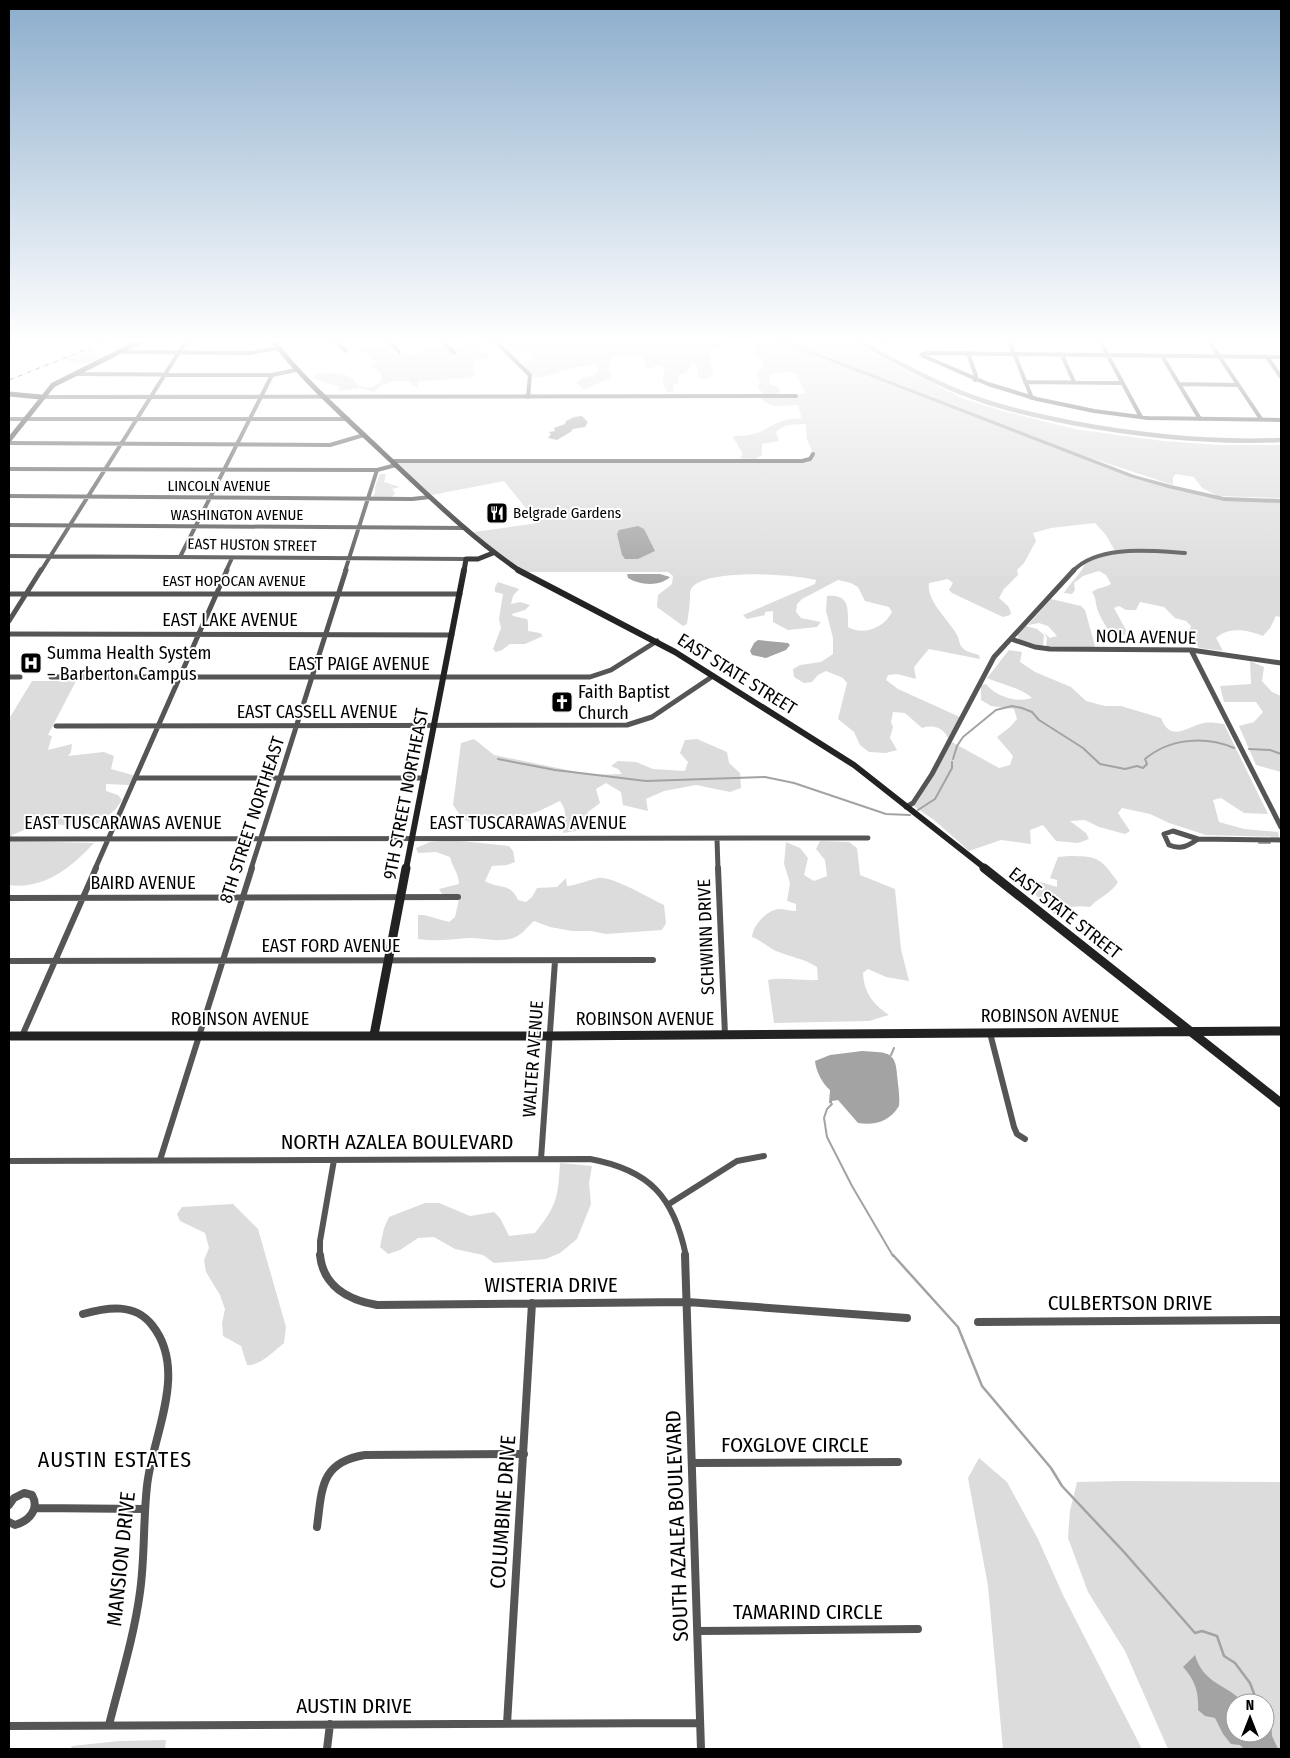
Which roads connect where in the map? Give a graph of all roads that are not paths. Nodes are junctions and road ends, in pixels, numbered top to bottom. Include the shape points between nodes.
1 (22, 423) edge
2 (134, 423) edge
3 (247, 423) edge
4 (352, 423) edge
5 (364, 435) junction
6 (9, 440) edge
7 (9, 443) edge
8 (121, 444) junction
9 (237, 444) junction
10 (813, 454) dead end
11 (394, 463) junction
12 (9, 469) edge
13 (105, 470) junction
14 (224, 470) junction
15 (377, 470) junction
16 (9, 496) edge
17 (88, 496) junction
18 (430, 497) junction
19 (210, 498) junction
20 (368, 499) junction
21 (9, 525) edge
22 (69, 526) junction
23 (195, 526) junction
24 (359, 528) junction
25 (464, 528) junction
26 (1185, 553) dead end
27 (493, 554) junction
28 (9, 556) edge
29 (50, 556) junction
30 (180, 557) junction
31 (232, 558) junction
32 (349, 558) junction
33 (466, 559) junction
34 (9, 594) edge
35 (26, 594) junction
36 (216, 594) junction
37 (338, 594) junction
38 (460, 594) junction
39 (9, 621) edge
40 (9, 634) edge
41 (198, 634) junction
42 (325, 634) junction
43 (452, 634) junction
44 (1011, 639) junction
45 (657, 642) junction
46 (1190, 650) junction
47 (1281, 663) edge
48 (714, 676) junction
49 (9, 677) edge
50 (20, 677) dead end
51 (51, 677) dead end
52 (444, 677) junction
53 (179, 678) junction
54 (312, 678) junction
55 (296, 725) junction
56 (435, 725) junction
57 (56, 726) dead end
58 (158, 726) junction
59 (136, 778) junction
60 (280, 778) junction
61 (424, 778) junction
62 (906, 807) junction
63 (1281, 827) edge
64 (108, 838) junction
65 (261, 838) junction
66 (412, 838) junction
67 (717, 838) junction
68 (868, 838) dead end
69 (9, 839) edge
70 (1198, 840) junction
71 (1281, 840) edge
72 (400, 897) junction
73 (458, 897) dead end
74 (9, 898) edge
75 (82, 898) junction
76 (242, 898) junction
77 (653, 960) dead end
78 (9, 961) edge
79 (55, 961) junction
80 (222, 961) junction
81 (388, 961) junction
82 (554, 961) junction
83 (1191, 1031) junction
84 (1281, 1031) edge
85 (990, 1033) junction
86 (198, 1035) junction
87 (374, 1035) junction
88 (725, 1035) junction
89 (9, 1036) edge
90 (22, 1036) junction
91 (549, 1036) junction
92 (1281, 1103) edge
93 (1025, 1139) dead end
94 (764, 1156) dead end
95 (541, 1158) junction
96 (160, 1160) junction
97 (334, 1160) junction
98 (9, 1161) edge
99 (669, 1204) junction
100 (687, 1302) junction
101 (532, 1303) junction
102 (84, 1314) dead end
103 (907, 1318) dead end
104 (1281, 1320) edge
105 (978, 1322) dead end
106 (524, 1454) junction
107 (898, 1462) dead end
108 (693, 1463) junction
109 (9, 1504) edge
110 (35, 1508) junction
111 (144, 1509) junction
112 (9, 1522) edge
113 (317, 1527) dead end
114 (918, 1629) dead end
115 (698, 1631) junction
116 (700, 1723) junction
117 (330, 1724) junction
118 (507, 1724) junction
119 (108, 1725) junction
120 (9, 1726) edge
121 (326, 1749) edge
122 (701, 1749) edge

1 - 6 street
2 - 8 street
3 - 9 street
4 - 5 street, EAST STATE STREET
5 - 9 street via 330,445
5 - 11 street, EAST STATE STREET
7 - 8 street
8 - 9 street
8 - 13 street
9 - 14 street
10 - 11 street via 810,459 802,461
11 - 15 street
11 - 18 street, EAST STATE STREET
12 - 13 street
13 - 14 street
13 - 17 street
14 - 15 street
14 - 19 street
15 - 20 street, 8TH STREET NORTHEAST
16 - 17 street, LINCOLN AVENUE
17 - 19 street, LINCOLN AVENUE
17 - 22 street
18 - 20 street, LINCOLN AVENUE
18 - 25 street, EAST STATE STREET
19 - 20 street, LINCOLN AVENUE
19 - 23 street
20 - 24 street, 8TH STREET NORTHEAST
21 - 22 street, WASHINGTON AVENUE
22 - 23 street, WASHINGTON AVENUE
22 - 29 street
23 - 24 street, WASHINGTON AVENUE
23 - 30 street
24 - 25 street, WASHINGTON AVENUE
24 - 32 street, 8TH STREET NORTHEAST
25 - 27 street, EAST STATE STREET
26 - 44 street via 1124,552 1088,561 1066,578
27 - 33 street, EAST HUSTON STREET
27 - 45 street, EAST STATE STREET via 521,572
28 - 29 street, EAST HUSTON STREET
29 - 30 street, EAST HUSTON STREET
29 - 35 street
30 - 31 street, EAST HUSTON STREET
31 - 32 street, EAST HUSTON STREET
31 - 36 street
32 - 33 street, EAST HUSTON STREET
32 - 37 street, 8TH STREET NORTHEAST
33 - 38 street, 9TH STREET NORTHEAST
34 - 35 street, EAST HOPOCAN AVENUE
35 - 36 street, EAST HOPOCAN AVENUE
35 - 39 street
36 - 37 street, EAST HOPOCAN AVENUE
36 - 41 street
37 - 38 street, EAST HOPOCAN AVENUE
37 - 42 street, 8TH STREET NORTHEAST
38 - 43 street, 9TH STREET NORTHEAST
40 - 41 street, EAST LAKE AVENUE
41 - 42 street, EAST LAKE AVENUE
41 - 53 street
42 - 43 street, EAST LAKE AVENUE
42 - 54 street, 8TH STREET NORTHEAST
43 - 52 street, 9TH STREET NORTHEAST
44 - 46 street, NOLA AVENUE via 1050,649
44 - 62 street via 987,668 930,778 913,803
45 - 48 street, EAST STATE STREET
45 - 52 street, EAST PAIGE AVENUE via 612,670 594,676
46 - 47 street, NOLA AVENUE
46 - 63 street
48 - 56 street, EAST CASSELL AVENUE via 652,717 633,724
48 - 62 street, EAST STATE STREET via 854,765
49 - 50 street
51 - 53 street, EAST PAIGE AVENUE
52 - 54 street, EAST PAIGE AVENUE
52 - 56 street, 9TH STREET NORTHEAST
53 - 54 street, EAST PAIGE AVENUE
53 - 58 street
54 - 55 street, 8TH STREET NORTHEAST
55 - 56 street, EAST CASSELL AVENUE
55 - 58 street, EAST CASSELL AVENUE
55 - 60 street, 8TH STREET NORTHEAST
56 - 61 street, 9TH STREET NORTHEAST
57 - 58 street, EAST CASSELL AVENUE
58 - 59 street
59 - 60 street
59 - 64 street
60 - 61 street
60 - 65 street, 8TH STREET NORTHEAST
61 - 66 street, 9TH STREET NORTHEAST
62 - 83 street, EAST STATE STREET
64 - 65 street, EAST TUSCARAWAS AVENUE
64 - 69 street, EAST TUSCARAWAS AVENUE
64 - 75 street
65 - 66 street, EAST TUSCARAWAS AVENUE
65 - 76 street, 8TH STREET NORTHEAST
66 - 67 street, EAST TUSCARAWAS AVENUE
66 - 72 street, 9TH STREET NORTHEAST
67 - 68 street, EAST TUSCARAWAS AVENUE
67 - 88 street, SCHWINN DRIVE
70 - 70 street via 1173,831 1164,834 1166,842 1176,848 1184,849
70 - 71 street
72 - 73 street, BAIRD AVENUE
72 - 76 street, BAIRD AVENUE
72 - 81 street, 9TH STREET NORTHEAST
74 - 75 street, BAIRD AVENUE
75 - 76 street, BAIRD AVENUE
75 - 79 street
76 - 80 street, 8TH STREET NORTHEAST
77 - 82 street, EAST FORD AVENUE
78 - 79 street, EAST FORD AVENUE
79 - 80 street, EAST FORD AVENUE
79 - 90 street
80 - 81 street, EAST FORD AVENUE
80 - 86 street, 8TH STREET NORTHEAST
81 - 82 street, EAST FORD AVENUE
81 - 87 street, 9TH STREET NORTHEAST
82 - 91 street, WALTER AVENUE
83 - 84 street, ROBINSON AVENUE
83 - 85 street, ROBINSON AVENUE
83 - 92 street, EAST STATE STREET
85 - 88 street, ROBINSON AVENUE
85 - 93 street via 1014,1127 1017,1134
86 - 87 street, ROBINSON AVENUE
86 - 90 street, ROBINSON AVENUE
86 - 96 street, 8TH STREET NORTHEAST
87 - 91 street, ROBINSON AVENUE
88 - 91 street, ROBINSON AVENUE
89 - 90 street, ROBINSON AVENUE
91 - 95 street, WALTER AVENUE
94 - 99 street via 737,1162
95 - 97 street, NORTH AZALEA BOULEVARD
95 - 99 street, NORTH AZALEA BOULEVARD via 614,1163 647,1182
96 - 97 street, NORTH AZALEA BOULEVARD
96 - 98 street, NORTH AZALEA BOULEVARD
97 - 101 street, WISTERIA DRIVE via 319,1250 323,1274 343,1295 377,1305
99 - 100 street, NORTH AZALEA BOULEVARD via 678,1221 684,1246
100 - 101 street, WISTERIA DRIVE
100 - 103 street, WISTERIA DRIVE
100 - 108 street, SOUTH AZALEA BOULEVARD
101 - 106 street, COLUMBINE DRIVE
102 - 111 street, MANSION DRIVE via 109,1307 128,1308 156,1330 164,1347 168,1387 152,1452
104 - 105 street, CULBERTSON DRIVE
106 - 113 street via 365,1455 346,1458 326,1477
106 - 118 street, COLUMBINE DRIVE
107 - 108 street, FOXGLOVE CIRCLE
108 - 115 street, SOUTH AZALEA BOULEVARD
109 - 110 street via 19,1495 28,1493 34,1498
110 - 111 street
110 - 112 street via 25,1522 15,1525
111 - 119 street, MANSION DRIVE via 139,1599
114 - 115 street, TAMARIND CIRCLE
115 - 116 street, SOUTH AZALEA BOULEVARD
116 - 118 street, AUSTIN DRIVE
116 - 122 street, SOUTH AZALEA BOULEVARD
117 - 118 street, AUSTIN DRIVE
117 - 119 street, AUSTIN DRIVE
117 - 121 street
119 - 120 street, AUSTIN DRIVE

